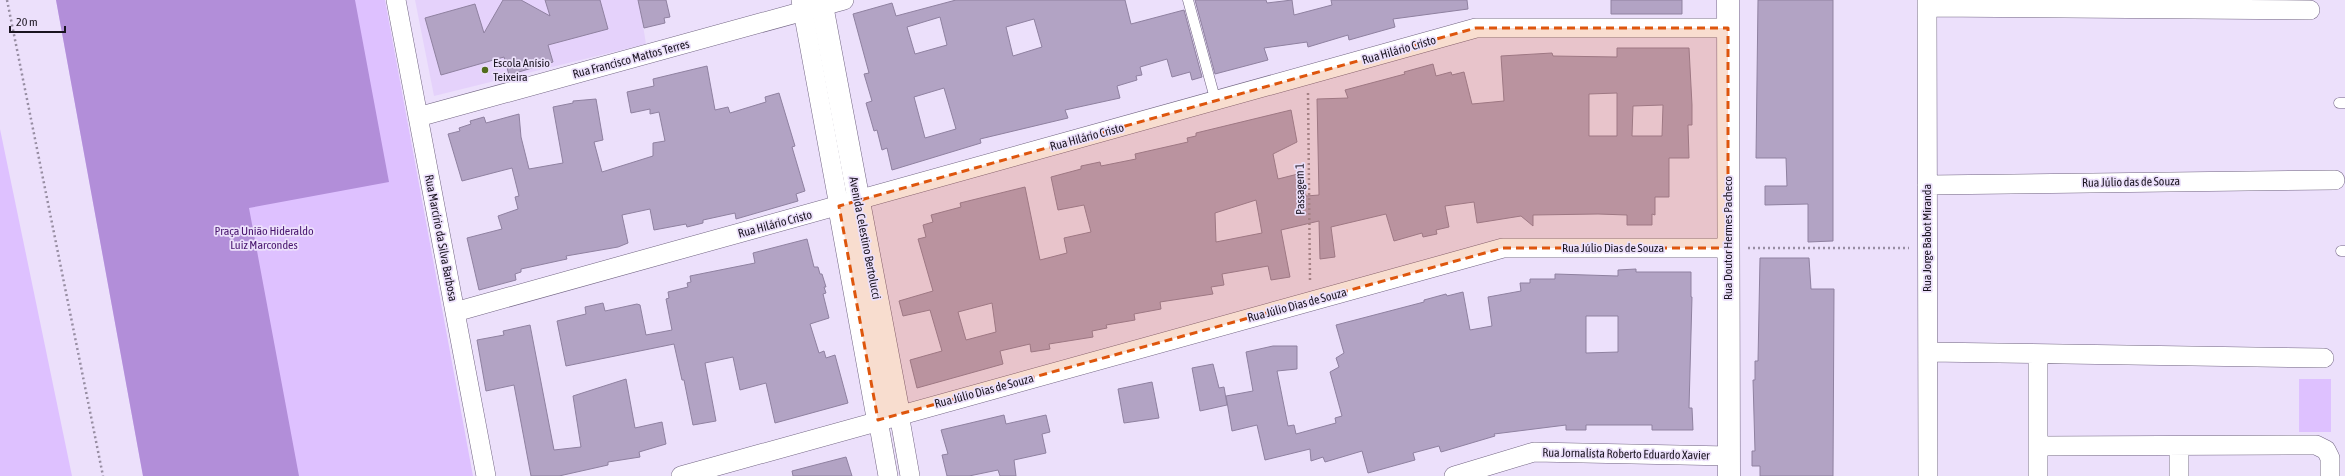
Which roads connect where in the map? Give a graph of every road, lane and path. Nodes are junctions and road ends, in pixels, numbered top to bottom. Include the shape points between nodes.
1 (7, 0) edge
2 (396, 0) edge
3 (844, 0) edge
4 (1188, 0) edge
5 (1728, 0) edge
6 (812, 4) edge
7 (1927, 4) edge
8 (2310, 10) dead end
9 (1728, 28) junction
10 (1308, 76) junction
11 (1216, 102) junction
12 (418, 117) junction
13 (2341, 179) edge
14 (1927, 185) junction
15 (848, 203) junction
16 (1728, 248) junction
17 (1927, 248) junction
18 (1310, 301) junction
19 (455, 312) junction
20 (1928, 352) junction
21 (2038, 354) junction
22 (2324, 358) dead end
23 (889, 417) junction
24 (2038, 446) junction
25 (2179, 446) junction
26 (1729, 466) edge
27 (102, 476) edge
28 (486, 476) edge
29 (681, 476) edge
30 (888, 476) edge
31 (910, 476) edge
32 (1454, 476) edge
33 (1928, 476) edge
34 (2038, 476) edge
35 (2179, 476) edge
36 (2330, 476) edge

1 - 27 path
2 - 12 street, Rua Marcírio da Silva Barbosa
3 - 6 street, Rua Francisco Mattos Terres
4 - 11 lane
5 - 9 street, Rua Doutor Hermes Pacheco
6 - 12 street, Rua Francisco Mattos Terres
6 - 15 street, Avenida Celestino Bertolucci
7 - 8 street
7 - 14 street, Rua Jorge Babot Miranda
9 - 10 street, Rua Hilário Cristo via 1476,28
9 - 16 street, Rua Doutor Hermes Pacheco
10 - 11 street, Rua Hilário Cristo
10 - 18 path, Passagem 1
11 - 15 street, Rua Hilário Cristo
12 - 19 street, Rua Marcírio da Silva Barbosa
13 - 14 street, Rua Júlio das de Souza
14 - 17 street, Rua Jorge Babot Miranda
15 - 19 street, Rua Hilário Cristo
15 - 23 street, Avenida Celestino Bertolucci
16 - 17 path
16 - 18 street, Rua Júlio Dias de Souza via 1503,248
16 - 26 street, Rua Doutor Hermes Pacheco
17 - 20 street, Rua Jorge Babot Miranda
18 - 23 street, Rua Júlio Dias de Souza
19 - 28 street, Rua Marcírio da Silva Barbosa
20 - 21 street
20 - 33 street, Rua Jorge Babot Miranda
21 - 22 street
21 - 24 street
23 - 29 street, Rua Júlio Dias de Souza
23 - 30 street, Avenida Celestino Bertolucci
23 - 31 street, Avenida Celestino Bertolucci
24 - 25 street
24 - 34 street
25 - 35 street
25 - 36 street via 2316,445 2326,450 2330,458
26 - 32 street, Rua Jornalista Roberto Eduardo Xavier via 1534,452

